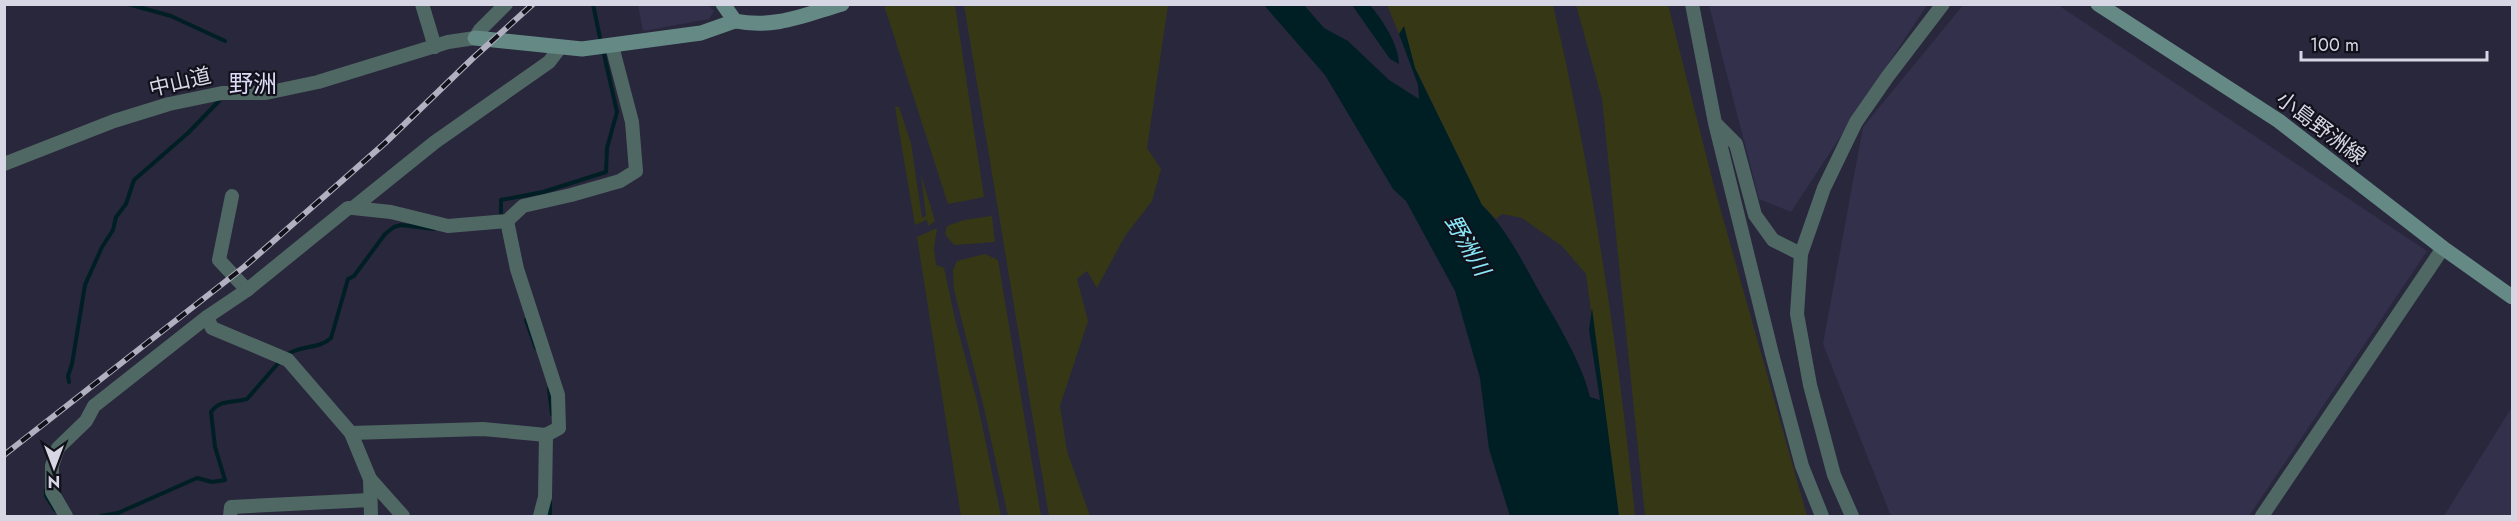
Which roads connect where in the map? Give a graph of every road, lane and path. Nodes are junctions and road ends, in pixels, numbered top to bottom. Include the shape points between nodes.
1 (422, 4) edge
2 (506, 4) edge
3 (723, 4) edge
4 (842, 4) edge
5 (1692, 4) edge
6 (1943, 4) edge
7 (2098, 4) edge
8 (735, 21) junction
9 (475, 38) junction
10 (435, 46) junction
11 (605, 47) junction
12 (559, 49) junction
13 (1715, 123) junction
14 (4, 164) edge
15 (232, 196) dead end
16 (353, 208) junction
17 (502, 221) junction
18 (2443, 248) junction
19 (1801, 254) junction
20 (247, 290) junction
21 (2512, 297) edge
22 (207, 317) junction
23 (351, 433) junction
24 (546, 435) junction
25 (370, 479) junction
26 (370, 500) junction
27 (66, 516) edge
28 (230, 516) edge
29 (371, 516) edge
30 (403, 516) edge
31 (540, 516) edge
32 (1822, 516) edge
33 (1852, 516) edge
34 (2262, 516) edge

1 - 10 street
2 - 9 street
3 - 8 main road
4 - 8 main road via 779,23 756,25
5 - 13 street
6 - 19 street via 1856,122 1824,188
7 - 18 main road, 小島野洲線 via 2279,121
8 - 11 main road via 701,33
9 - 10 street, 中山道
9 - 12 main road via 514,40
10 - 14 street, 中山道 via 318,82 266,93 222,93 169,104
11 - 12 main road
11 - 17 street via 632,122 636,171 620,181 523,206
12 - 16 street via 549,62 435,142
13 - 19 street via 1736,144 1755,216 1773,240
13 - 32 street via 1802,466
15 - 20 street via 219,260
16 - 17 street via 391,212 448,226
16 - 20 street via 348,208
17 - 24 street via 558,395 560,428
18 - 21 main road, 小島野洲線
18 - 34 street
19 - 33 street via 1797,314 1808,375 1834,475
20 - 22 street
22 - 23 street via 212,328 283,357
22 - 27 street via 94,406 86,421 58,448 52,466 52,492
23 - 24 street via 483,429
23 - 25 street
24 - 31 street via 545,497
25 - 26 street
25 - 30 street
26 - 28 street via 231,507
26 - 29 street

